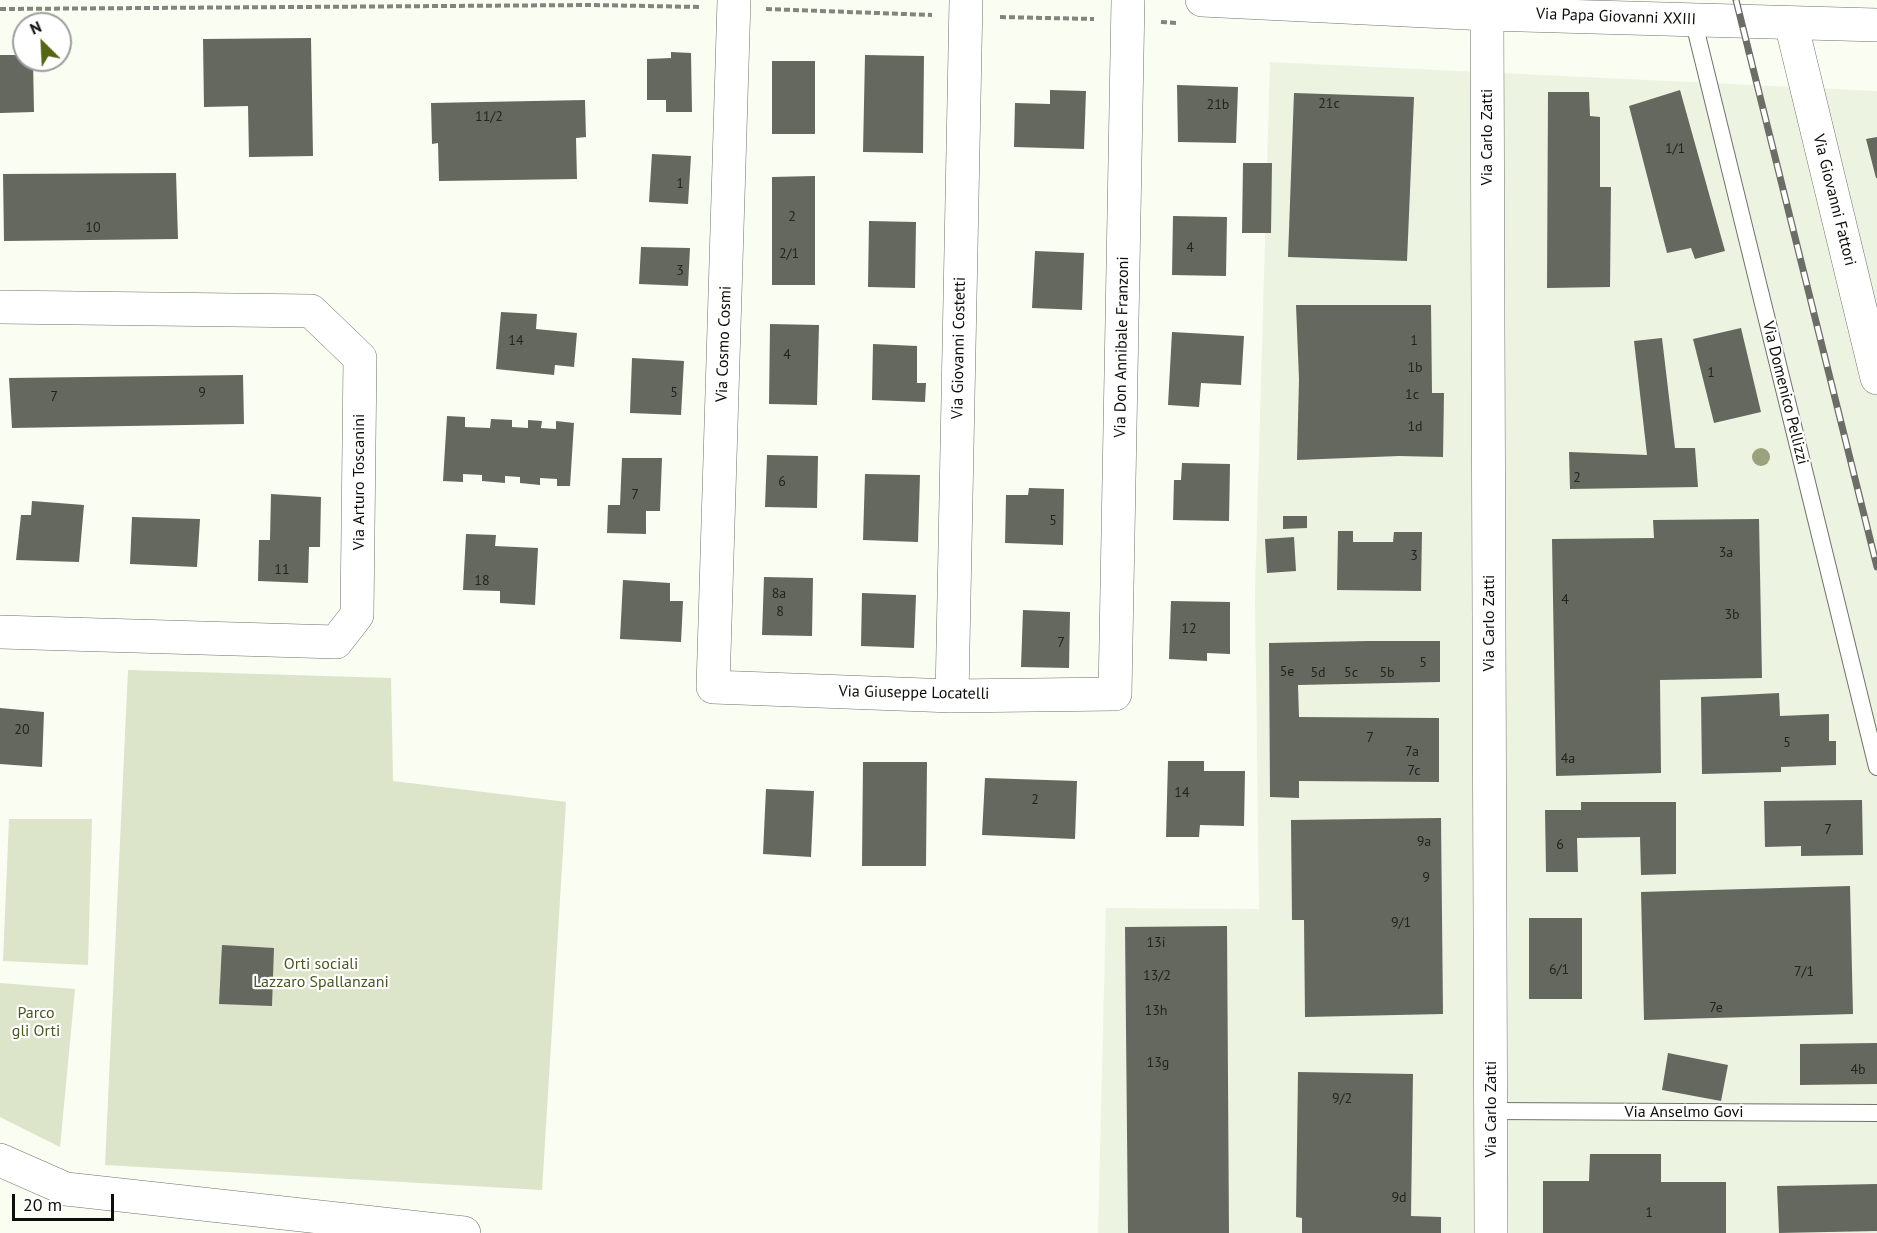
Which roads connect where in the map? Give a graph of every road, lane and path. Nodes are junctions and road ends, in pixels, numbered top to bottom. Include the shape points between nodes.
1 (734, 0) edge
2 (966, 0) edge
3 (1128, 0) edge
4 (1222, 0) edge
5 (1487, 14) junction
6 (1694, 19) junction
7 (1791, 23) junction
8 (1877, 26) edge
9 (0, 307) edge
10 (1877, 378) edge
11 (0, 632) edge
12 (713, 687) joint
13 (1115, 694) joint
14 (952, 696) junction
15 (1877, 767) edge
16 (1491, 1111) junction
17 (1877, 1113) edge
18 (0, 1160) edge
19 (465, 1233) edge
20 (1491, 1233) edge

1 - 12 street, Via Cosmo Cosmi
2 - 14 street, Via Giovanni Costetti
3 - 13 street, Via Don Annibale Franzoni
4 - 5 street, Via Papa Giovanni XXIII
5 - 6 street, Via Papa Giovanni XXIII
5 - 16 street, Via Carlo Zatti
6 - 7 street, Via Papa Giovanni XXIII
6 - 15 lane, Via Domenico Pellizzi
7 - 8 street, Via Papa Giovanni XXIII
7 - 10 street, Via Giovanni Fattori
9 - 11 street, Via Arturo Toscanini via 311,311 360,358 357,615 336,642
12 - 14 street, Via Giuseppe Locatelli
13 - 14 street, Via Giuseppe Locatelli
16 - 17 lane, Via Anselmo Govi
16 - 20 street, Via Carlo Zatti
18 - 19 street via 66,1189

